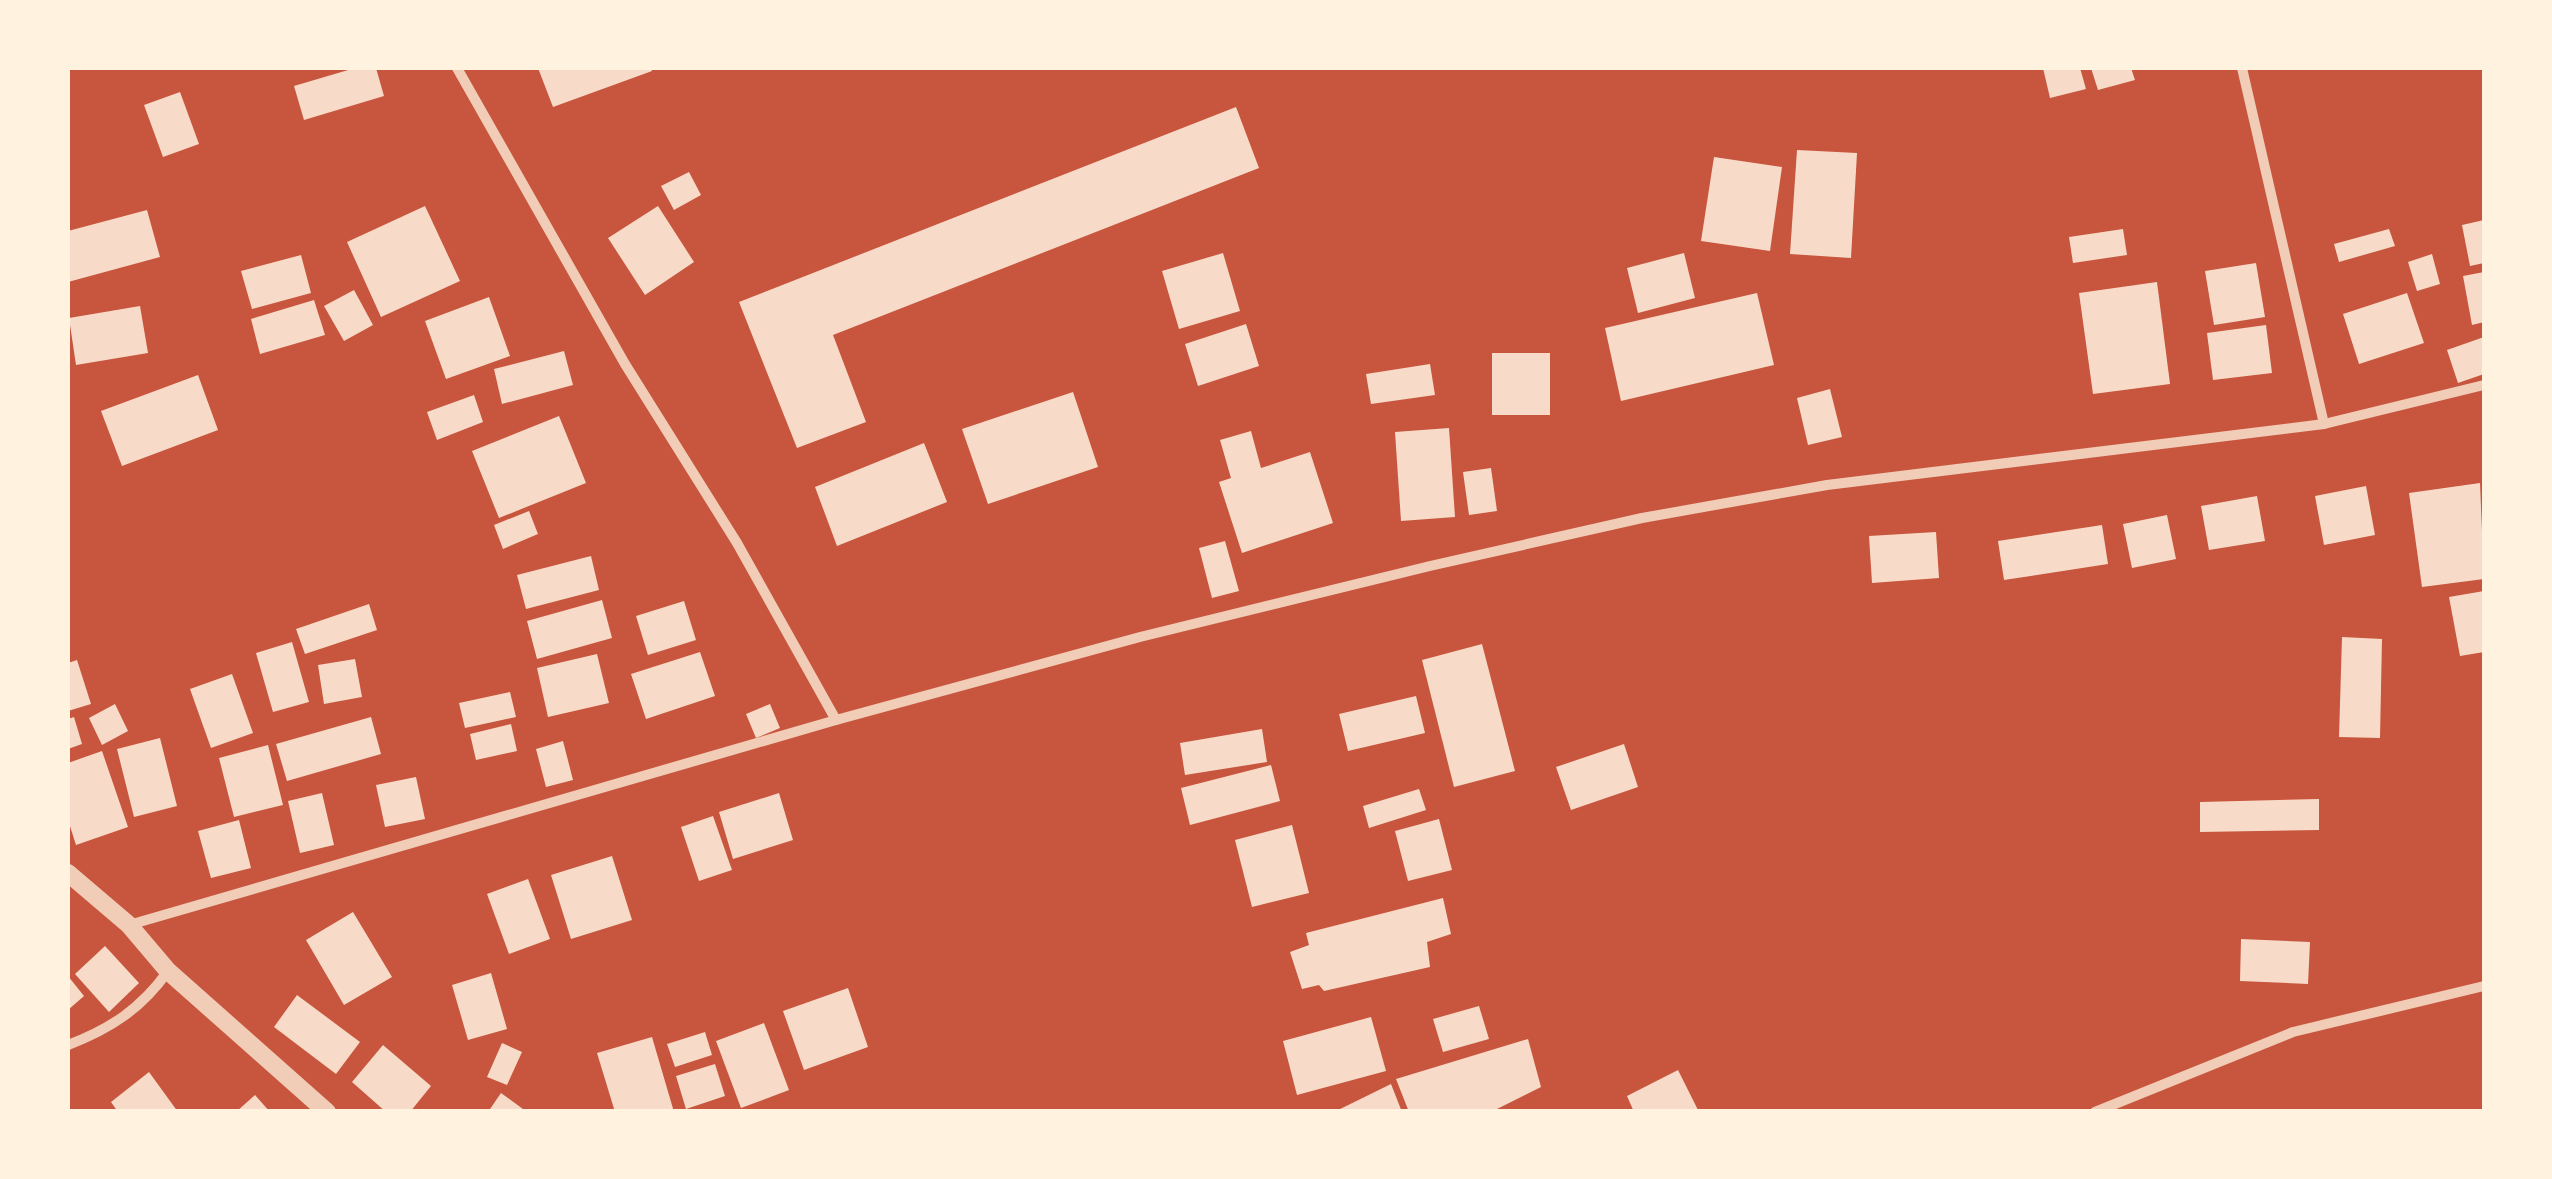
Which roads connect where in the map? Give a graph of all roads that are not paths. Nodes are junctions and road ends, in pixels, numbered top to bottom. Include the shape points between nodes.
1 (457, 68) edge
2 (2242, 68) edge
3 (2484, 385) edge
4 (2324, 424) junction
5 (836, 720) junction
6 (68, 873) edge
7 (128, 925) junction
8 (168, 972) junction
9 (2484, 986) edge
10 (68, 1045) edge
11 (327, 1112) edge
12 (2095, 1112) edge

1 - 5 street
2 - 4 street
3 - 4 street
4 - 5 street via 1827,485 1642,518 1140,637
5 - 7 street
6 - 7 street
7 - 8 street
8 - 10 street via 109,1029
8 - 11 street
9 - 12 street via 2293,1032

